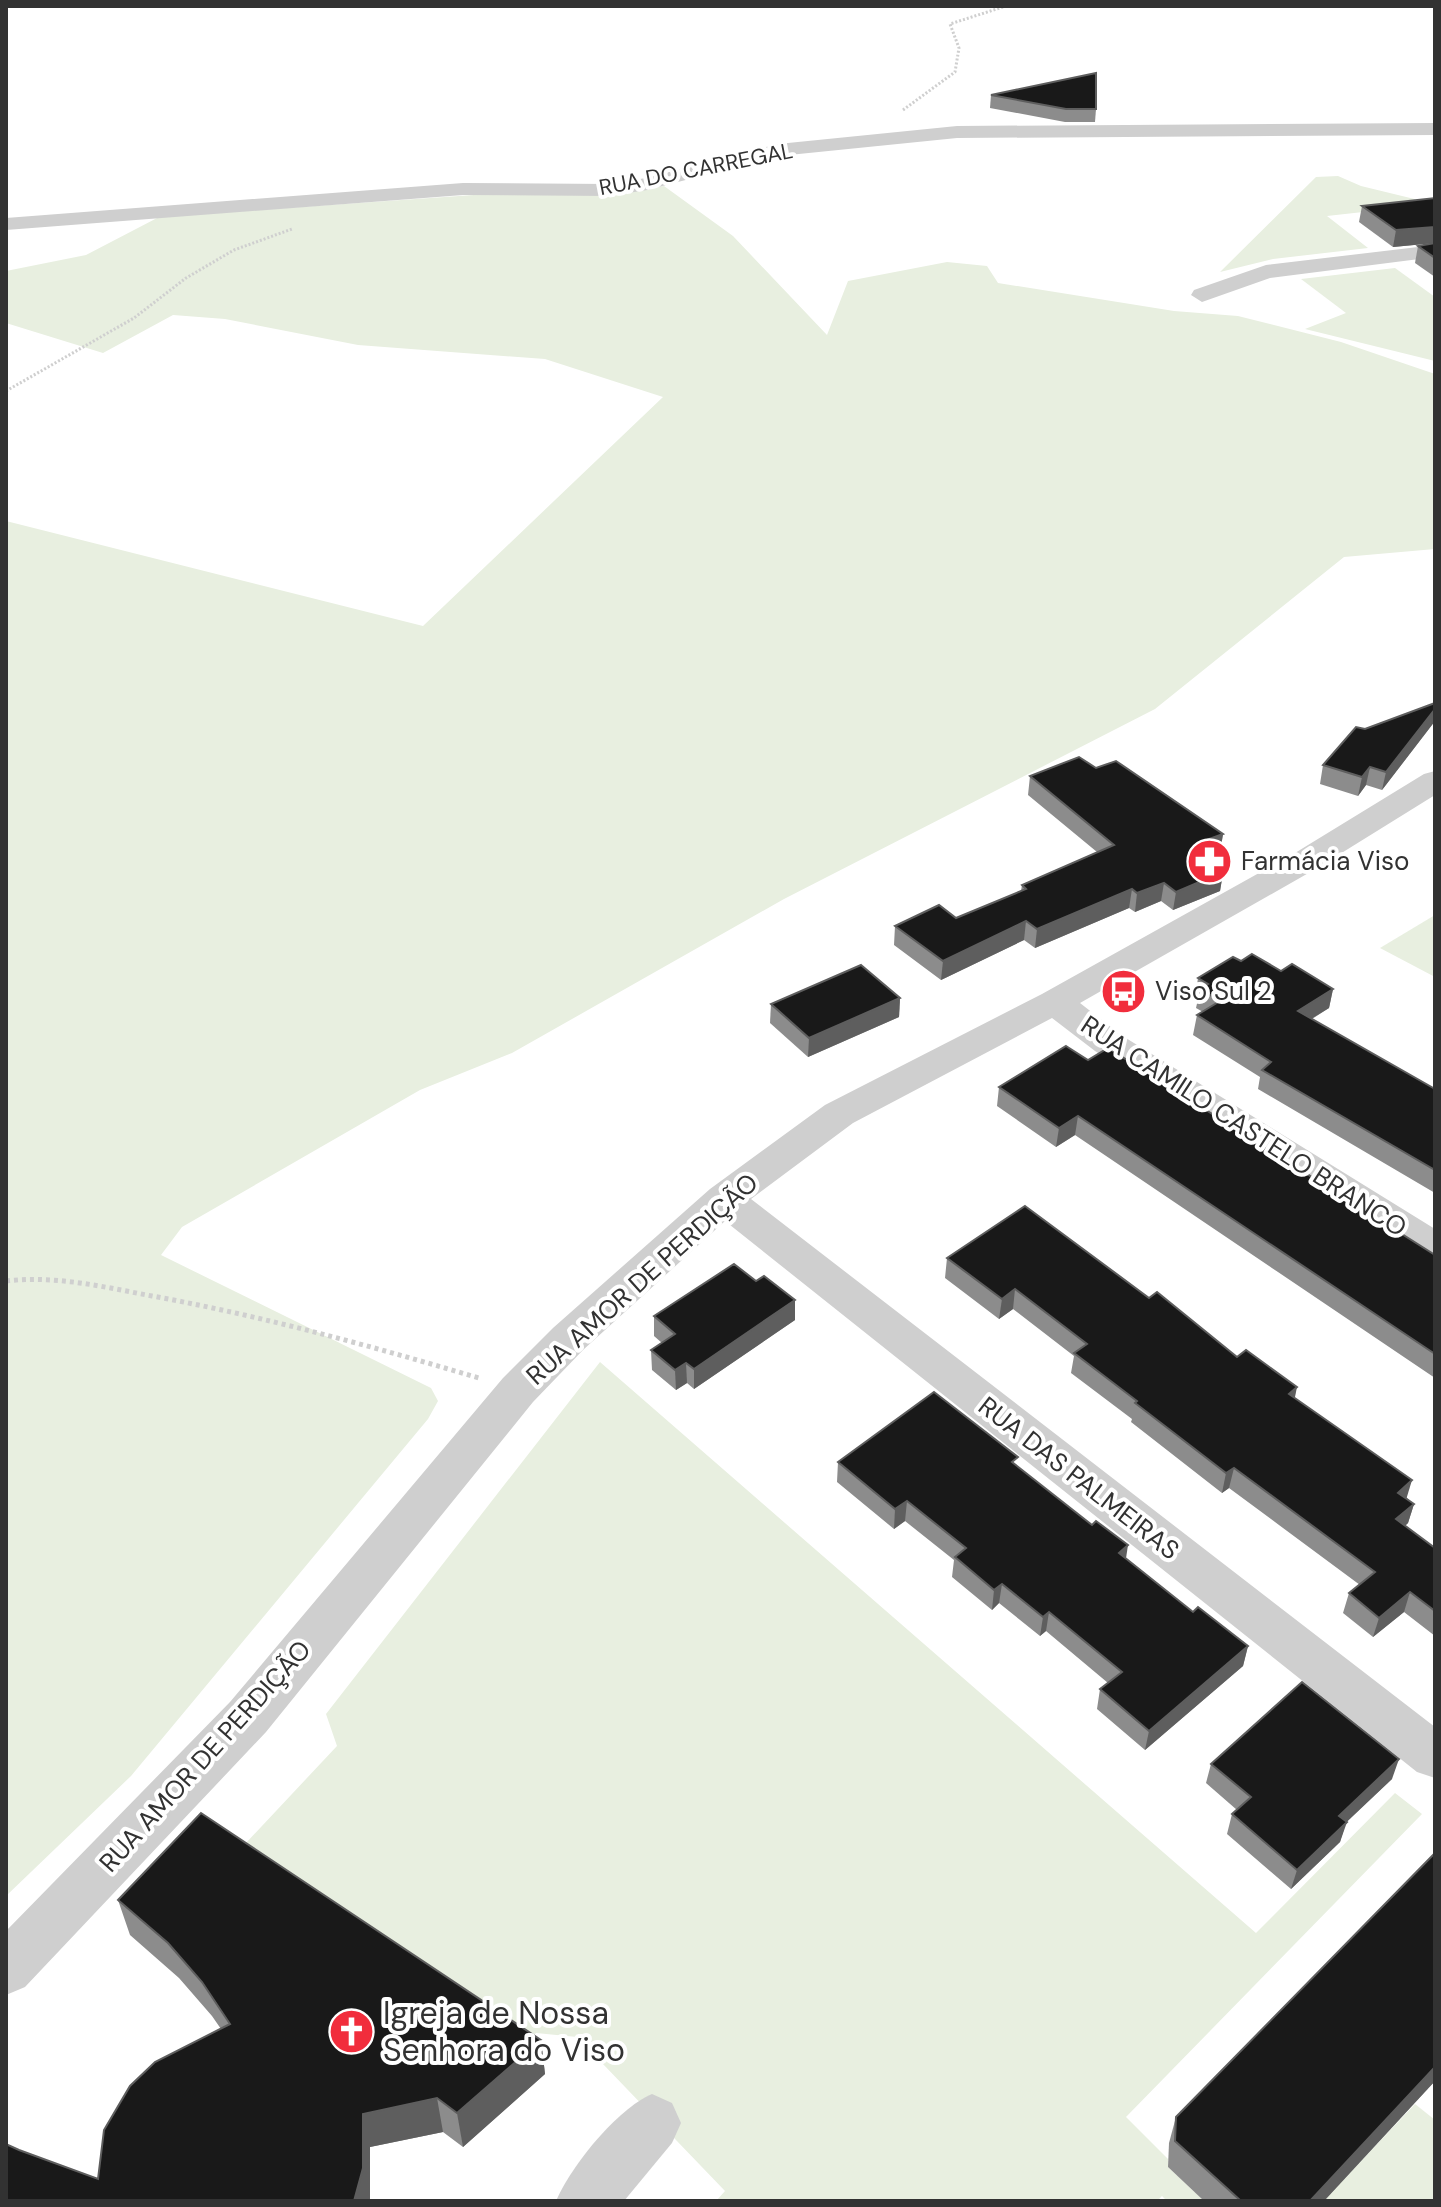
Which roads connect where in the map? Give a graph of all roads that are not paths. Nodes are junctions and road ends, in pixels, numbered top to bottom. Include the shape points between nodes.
1 (1435, 129) edge
2 (6, 224) edge
3 (1435, 251) edge
4 (1202, 295) dead end
5 (1435, 781) edge
6 (1055, 1002) junction
7 (724, 1199) junction
8 (1435, 1248) edge
9 (1435, 1756) edge
10 (6, 1969) edge
11 (652, 2123) dead end
12 (586, 2201) edge

1 - 2 street, RUA DO CARREGAL via 957,132 778,150 609,190 463,189
3 - 4 street via 1266,272
5 - 6 street, RUA AMOR DE PERDIÇÃO
6 - 7 street, RUA AMOR DE PERDIÇÃO via 839,1114
6 - 8 street, RUA CAMILO CASTELO BRANCO via 1108,1043
7 - 9 street, RUA DAS PALMEIRAS
7 - 10 street, RUA AMOR DE PERDIÇÃO via 518,1390 248,1717
11 - 12 street

